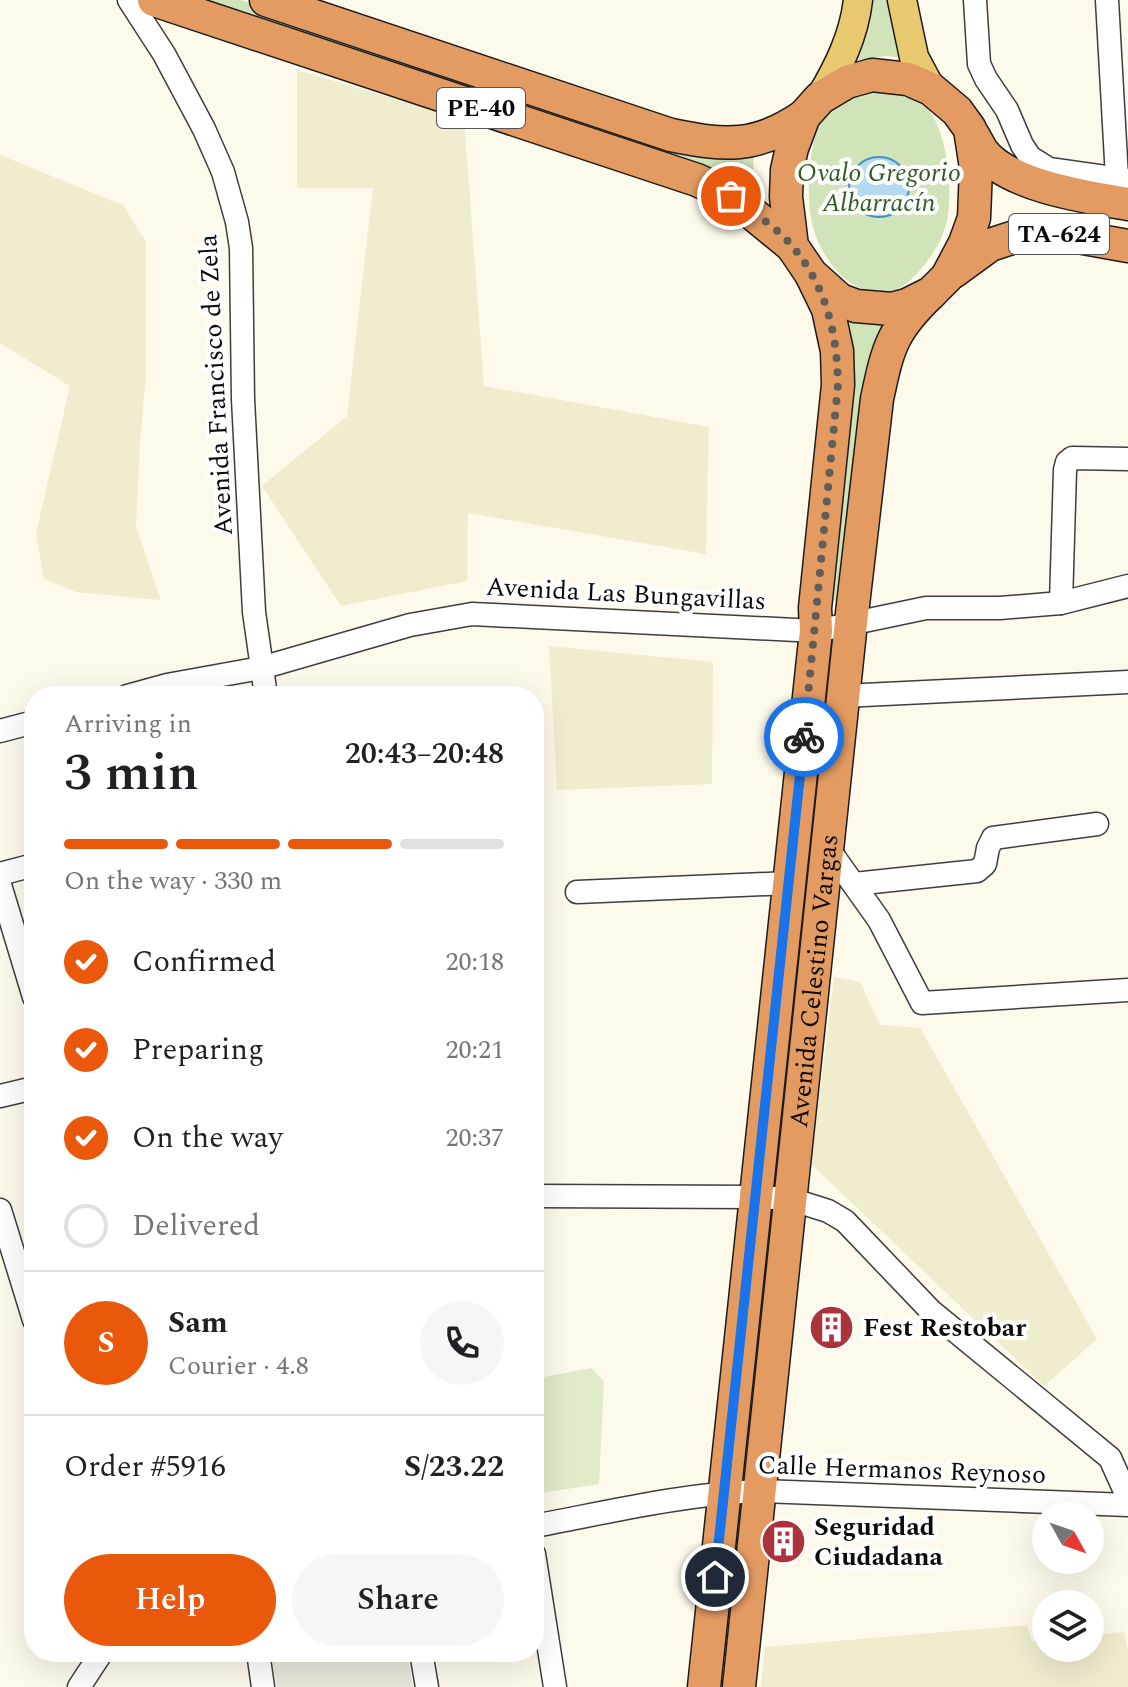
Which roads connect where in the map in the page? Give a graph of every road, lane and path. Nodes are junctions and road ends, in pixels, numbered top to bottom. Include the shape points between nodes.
1 (129, 0) edge
2 (154, 0) edge
3 (266, 0) edge
4 (858, 0) edge
5 (902, 0) edge
6 (975, 0) edge
7 (1107, 0) edge
8 (931, 89) junction
9 (812, 107) junction
10 (970, 129) junction
11 (1124, 187) edge
12 (792, 246) junction
13 (1128, 246) edge
14 (811, 274) junction
15 (939, 285) junction
16 (1128, 459) edge
17 (1128, 586) edge
18 (1061, 603) junction
19 (851, 622) junction
20 (816, 631) junction
21 (261, 668) junction
22 (1128, 682) edge
23 (185, 686) edge
24 (264, 686) edge
25 (843, 696) junction
26 (24, 725) edge
27 (0, 731) edge
28 (797, 803) junction
29 (831, 805) junction
30 (1097, 824) dead end
31 (827, 847) junction
32 (24, 868) edge
33 (0, 874) edge
34 (789, 883) junction
35 (854, 884) junction
36 (0, 885) edge
37 (577, 892) dead end
38 (24, 942) edge
39 (1128, 990) edge
40 (24, 1090) edge
41 (0, 1096) edge
42 (544, 1196) edge
43 (756, 1197) junction
44 (790, 1199) junction
45 (0, 1210) edge
46 (24, 1288) edge
47 (759, 1491) junction
48 (724, 1492) junction
49 (1128, 1498) edge
50 (1128, 1505) edge
51 (544, 1524) edge
52 (544, 1617) edge
53 (95, 1662) edge
54 (259, 1662) edge
55 (423, 1662) edge
56 (79, 1687) edge
57 (263, 1687) edge
58 (427, 1687) edge
59 (555, 1687) edge
60 (704, 1687) edge
61 (739, 1687) edge

1 - 21 street, Avenida Francisco de Zela via 204,129 237,222
2 - 12 highway, PE-40 via 697,180 731,196
3 - 9 highway, PE-40 via 701,141 753,141 784,129
4 - 9 main road via 839,66
5 - 8 main road via 914,57
6 - 11 street via 979,64 1030,157 1049,169
7 - 11 street
8 - 9 highway via 908,79 872,75 847,82
8 - 10 highway
9 - 12 highway via 787,170
10 - 11 highway, TA-624 via 983,153 1019,177 1049,188
10 - 15 highway via 976,168 974,218
12 - 14 highway
13 - 15 highway, TA-624 via 1044,231 1027,233 990,245
14 - 15 highway via 840,300 856,306 892,309
14 - 20 highway, Avenida Celestino Vargas via 828,309 838,385
15 - 19 highway, Avenida Celestino Vargas via 901,325 885,362
16 - 18 street via 1067,462
17 - 18 street, Avenida Las Bungavillas
18 - 19 street, Avenida Las Bungavillas via 926,608
19 - 20 street, Avenida Las Bungavillas
19 - 25 highway, Avenida Celestino Vargas
20 - 21 street, Avenida Las Bungavillas via 472,614 410,625
20 - 28 highway, Avenida Celestino Vargas
21 - 23 street, Avenida Las Bungavillas
21 - 24 street, Avenida Francisco de Zela
22 - 25 street
25 - 29 highway, Avenida Celestino Vargas
26 - 27 street
28 - 29 highway
28 - 34 highway, Avenida Celestino Vargas
29 - 31 highway, Avenida Celestino Vargas
30 - 35 street via 993,838 985,864 977,871
31 - 35 street
31 - 44 highway, Avenida Celestino Vargas
32 - 33 street
34 - 37 street
34 - 43 highway, Avenida Celestino Vargas
35 - 39 street via 922,1003
36 - 38 street
40 - 41 street
42 - 43 street
43 - 44 street
43 - 48 highway, Avenida Celestino Vargas
44 - 47 highway, Avenida Celestino Vargas
44 - 49 street via 845,1221 931,1311 1110,1458
45 - 46 street
47 - 48 street, Calle Hermanos Reynoso
47 - 50 street, Calle Hermanos Reynoso
47 - 61 highway, Avenida Celestino Vargas
48 - 51 street, Calle Hermanos Reynoso
48 - 60 highway, Avenida Celestino Vargas
52 - 59 street
53 - 56 street
54 - 57 street
55 - 58 street

